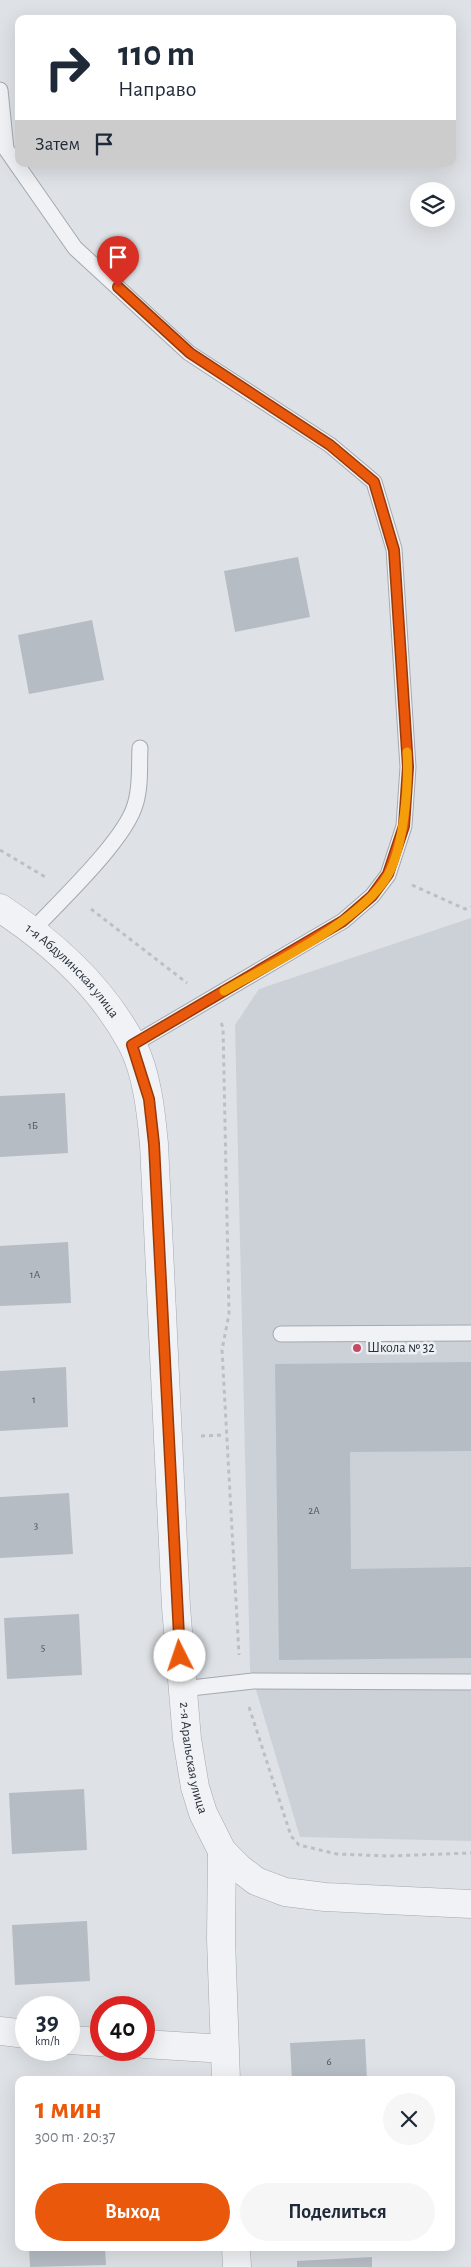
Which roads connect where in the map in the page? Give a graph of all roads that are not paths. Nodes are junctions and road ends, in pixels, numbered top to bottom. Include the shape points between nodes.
1 (0, 90) edge
2 (15, 162) edge
3 (19, 167) edge
4 (140, 748) dead end
5 (0, 908) edge
6 (33, 930) junction
7 (132, 1045) junction
8 (471, 1332) edge
9 (281, 1334) dead end
10 (471, 1682) edge
11 (182, 1688) junction
12 (222, 1851) junction
13 (471, 1904) edge
14 (0, 2031) edge
15 (15, 2033) edge
16 (155, 2045) edge
17 (224, 2049) junction
18 (226, 2076) edge
19 (236, 2251) edge
20 (237, 2267) edge

1 - 2 lane via 6,149
3 - 7 lane via 75,248 190,353 330,445 374,482 394,550 408,767 404,826 388,874 372,896 343,921
4 - 6 lane via 135,806 121,834
5 - 6 street, 1-я Абдулинская улица
6 - 7 street, 1-я Абдулинская улица via 68,960 105,1002
7 - 11 street, 2-я Аральская улица via 149,1099 154,1144
8 - 9 lane
10 - 11 lane via 253,1681
11 - 12 street, 2-я Аральская улица via 195,1786 203,1813
12 - 13 street via 256,1881 285,1892
12 - 17 street, 2-я Аральская улица
14 - 15 street
16 - 17 street
17 - 18 street, 2-я Аральская улица
19 - 20 street

